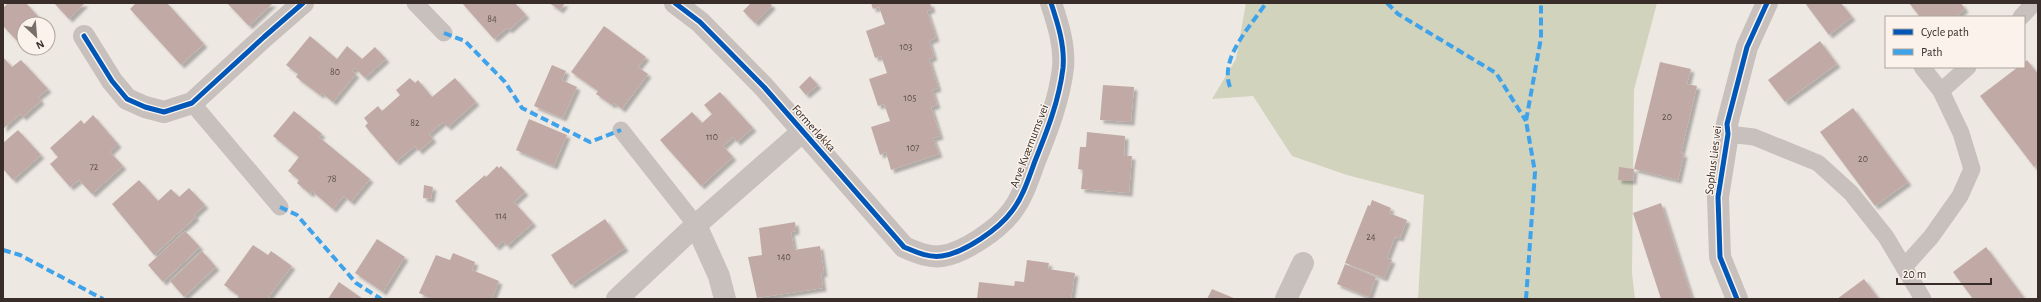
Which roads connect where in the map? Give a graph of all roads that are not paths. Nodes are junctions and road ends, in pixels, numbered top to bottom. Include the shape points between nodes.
1 (304, 3) edge
2 (415, 3) edge
3 (675, 3) edge
4 (1051, 3) edge
5 (1766, 3) edge
6 (2034, 3) edge
7 (2022, 16) edge
8 (444, 33) dead end
9 (84, 36) dead end
10 (1923, 68) edge
11 (1967, 68) edge
12 (1941, 91) junction
13 (192, 103) junction
14 (621, 130) dead end
15 (803, 131) junction
16 (1728, 134) junction
17 (280, 207) dead end
18 (696, 225) junction
19 (941, 256) joint
20 (1303, 263) dead end
21 (1904, 267) junction
22 (617, 299) edge
23 (725, 299) edge
24 (1286, 299) edge
25 (1737, 299) edge
26 (1923, 299) edge

1 - 13 street
2 - 8 lane
3 - 15 street, Formerløkka via 700,22 764,86
4 - 19 street, Arve Kværnums vei via 1062,38 1063,67 1056,108 1028,180 1013,211 992,230 963,249
5 - 16 street, Sophus Lies vei via 1747,47 1727,124
6 - 7 lane
9 - 13 street via 112,81 127,99 164,112
10 - 12 lane
11 - 12 lane
12 - 21 lane via 1961,133 1972,169 1960,196 1931,237
13 - 17 lane
14 - 18 lane
15 - 18 street
15 - 19 street, Formerløkka via 904,246 920,255
16 - 21 lane via 1754,137 1818,164 1851,193 1886,237
16 - 25 street, Sophus Lies vei via 1718,197 1720,257
18 - 22 street
18 - 23 street via 719,276
20 - 24 street
21 - 26 lane

